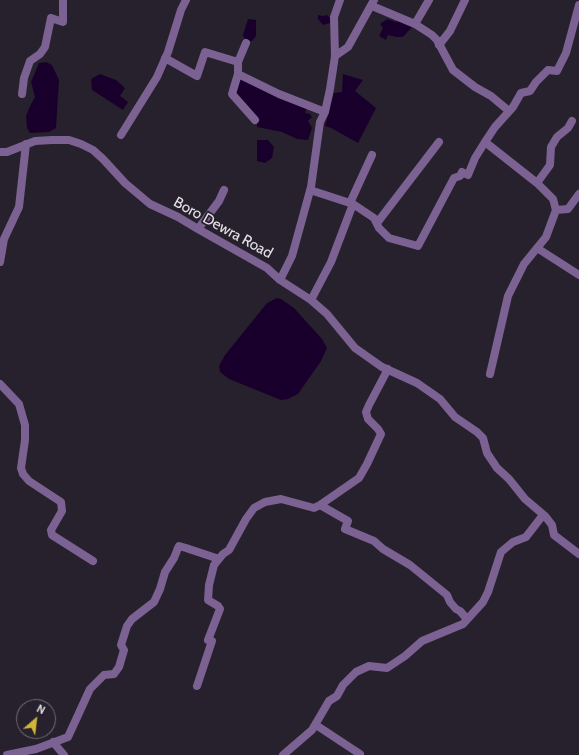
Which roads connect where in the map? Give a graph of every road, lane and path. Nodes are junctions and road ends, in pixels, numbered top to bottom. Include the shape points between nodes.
1 (63, 0) edge
2 (186, 0) edge
3 (340, 0) edge
4 (429, 0) edge
5 (465, 0) edge
6 (373, 3) edge
7 (579, 5) edge
8 (577, 20) edge
9 (415, 24) junction
10 (246, 43) dead end
11 (439, 45) junction
12 (335, 56) junction
13 (165, 58) junction
14 (238, 62) junction
15 (238, 74) junction
16 (22, 94) dead end
17 (509, 111) junction
18 (325, 112) junction
19 (256, 120) dead end
20 (572, 121) dead end
21 (121, 135) dead end
22 (439, 142) dead end
23 (486, 142) junction
24 (26, 144) junction
25 (0, 152) edge
26 (372, 155) dead end
27 (537, 183) junction
28 (224, 190) dead end
29 (310, 190) junction
30 (579, 194) edge
31 (352, 204) junction
32 (556, 210) junction
33 (377, 223) junction
34 (198, 229) junction
35 (537, 248) junction
36 (0, 262) edge
37 (579, 275) edge
38 (280, 280) junction
39 (311, 300) junction
40 (388, 369) junction
41 (490, 374) dead end
42 (0, 384) edge
43 (320, 505) junction
44 (543, 515) junction
45 (579, 554) edge
46 (219, 559) junction
47 (93, 561) dead end
48 (467, 620) junction
49 (196, 686) dead end
50 (316, 725) junction
51 (53, 742) junction
52 (360, 754) dead end
53 (7, 755) edge
54 (64, 755) edge
55 (283, 755) edge

1 - 16 street via 63,22 51,18 45,47 30,61
2 - 13 street
3 - 12 street via 334,17
4 - 9 street
5 - 11 street via 450,31
6 - 9 street
6 - 12 street via 348,47
7 - 8 street
8 - 17 street via 557,71 548,70 530,92 521,93
9 - 11 street via 432,35
10 - 14 street
11 - 17 street via 453,70
12 - 18 street
13 - 14 street via 197,76 205,52
13 - 21 street via 157,77
14 - 15 street
15 - 18 street
15 - 19 street via 232,94
17 - 23 street
18 - 29 street via 320,122
20 - 27 street via 551,147 550,165
22 - 33 street
23 - 27 street
23 - 33 street via 468,174 462,172 454,178 418,246 390,238
24 - 25 street, Boro Dewra Road via 7,152
24 - 34 street, Boro Dewra Road via 35,141 69,140 81,144 93,150 150,204
24 - 36 street via 19,206 4,239
26 - 31 street
27 - 32 street via 553,199
28 - 34 street
29 - 31 street
29 - 38 street via 292,256
30 - 32 street via 568,209
31 - 33 street via 374,218
31 - 39 street via 331,262
32 - 35 street via 546,237
34 - 38 street, Boro Dewra Road via 267,268
35 - 37 street
35 - 41 street via 524,264 508,296
38 - 39 street, Boro Dewra Road
39 - 40 street, Boro Dewra Road via 327,314 355,348
40 - 43 street via 366,412 368,419 381,434 367,464 359,478
40 - 44 street, Boro Dewra Road via 440,399 456,417 477,432 483,438 487,453 497,468
42 - 47 street via 19,404 25,425 23,474 60,502 62,511 51,530 52,535
43 - 46 street via 314,508 281,499 265,502 254,508 229,550
43 - 48 street via 348,521 345,529 374,541 410,565 447,595
44 - 45 street, Boro Dewra Road via 552,525 554,535
44 - 48 street via 526,537 513,542 501,552 484,602
46 - 49 street via 214,565 208,600 220,609 208,640 212,641
46 - 51 street via 179,546 165,572 154,602 132,619 128,626 121,645 124,650 119,667 114,674 104,674 90,689 68,737
48 - 50 street via 422,641 387,668 369,666 356,672 342,685
50 - 52 street
50 - 55 street
51 - 53 street via 36,749
51 - 54 street

